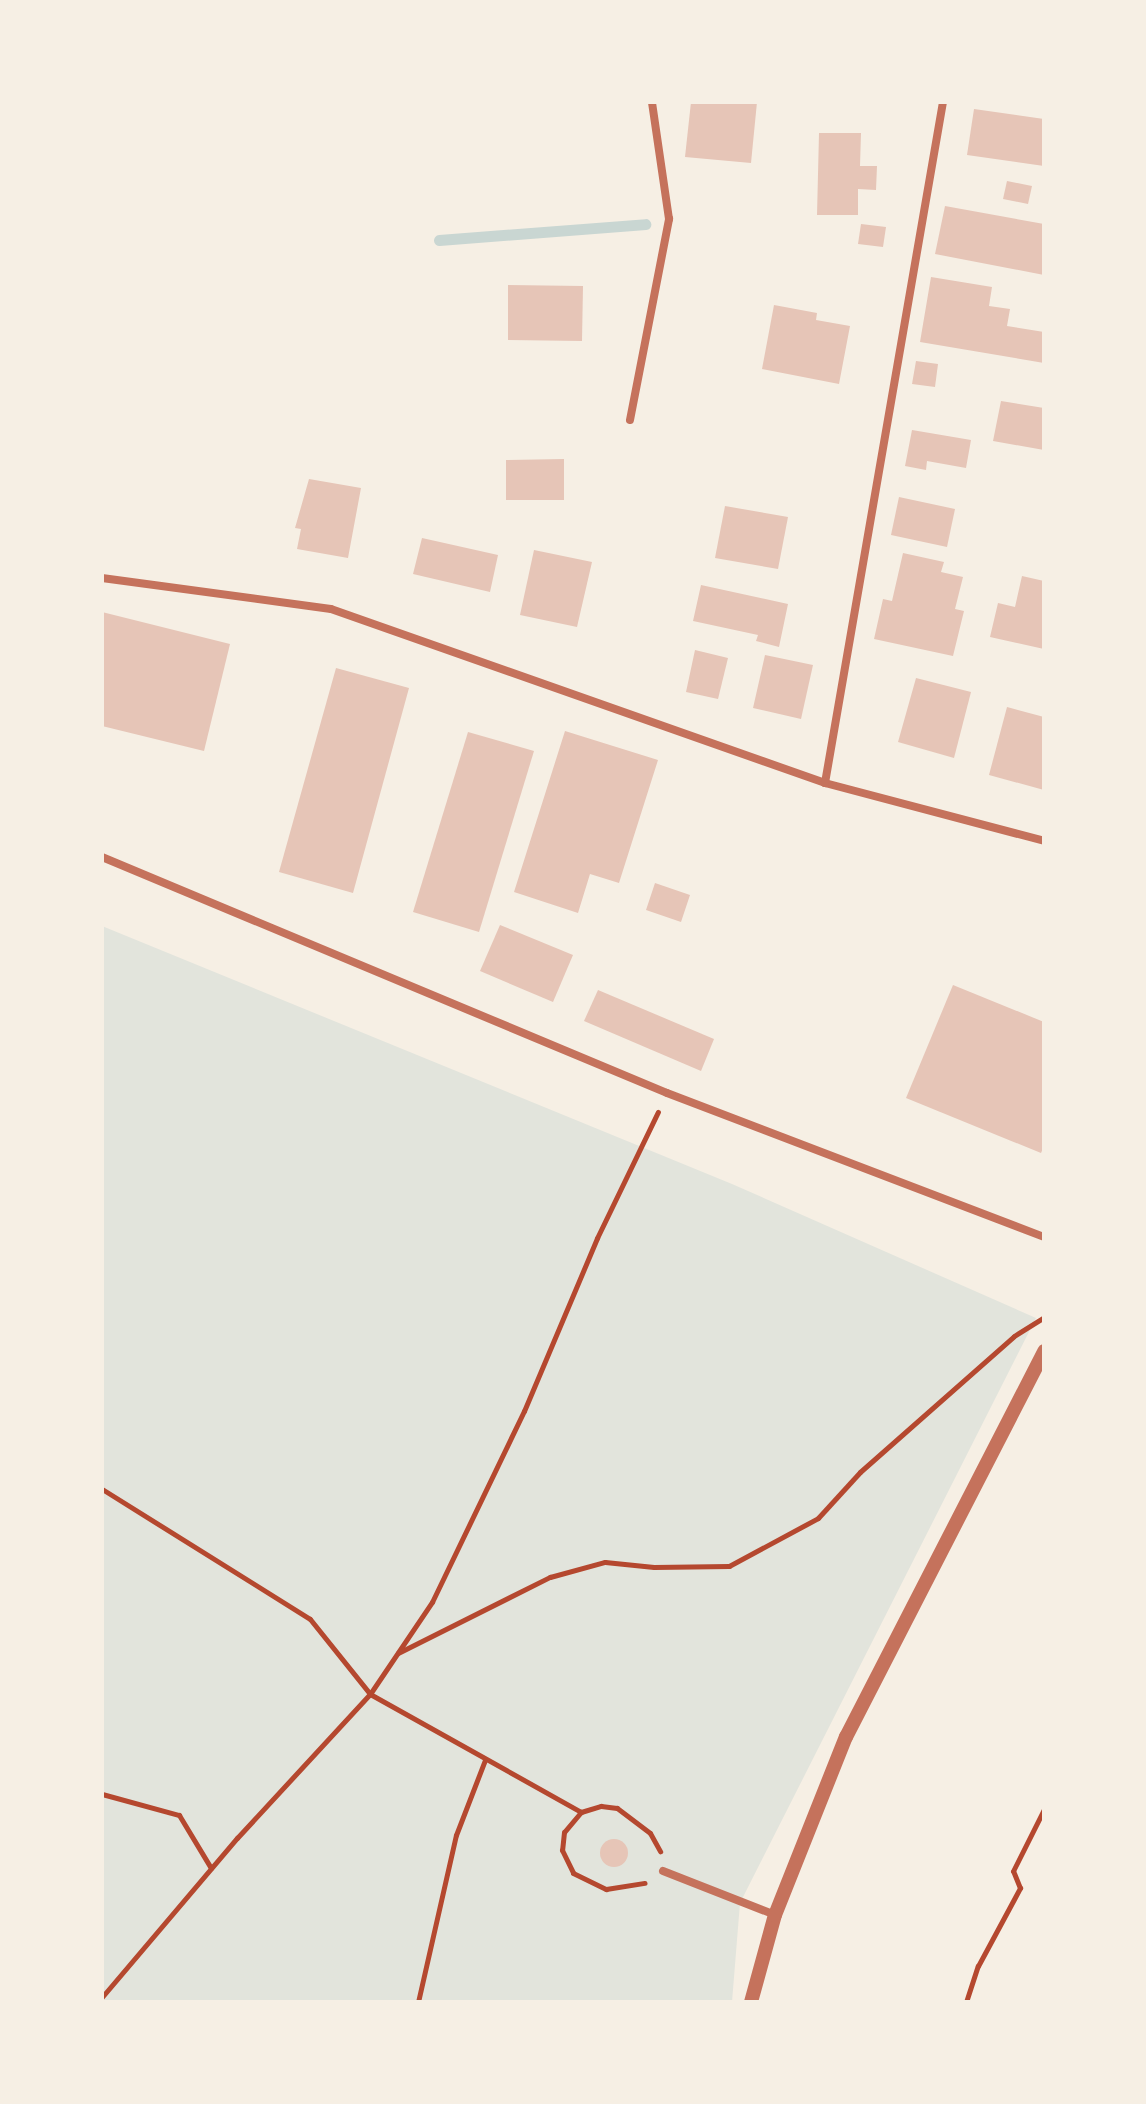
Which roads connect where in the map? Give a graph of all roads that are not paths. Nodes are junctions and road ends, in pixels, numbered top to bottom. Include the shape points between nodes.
1 (652, 102) edge
2 (943, 102) edge
3 (630, 420) dead end
4 (102, 578) edge
5 (825, 783) junction
6 (1044, 841) edge
7 (102, 857) edge
8 (1044, 1237) edge
9 (1044, 1351) edge
10 (663, 1871) road end
11 (775, 1915) junction
12 (751, 2002) edge

1 - 3 street via 669,219
2 - 5 street
4 - 5 street via 331,609
5 - 6 street
7 - 8 street via 667,1093
9 - 11 street via 846,1737
10 - 11 street
11 - 12 street

